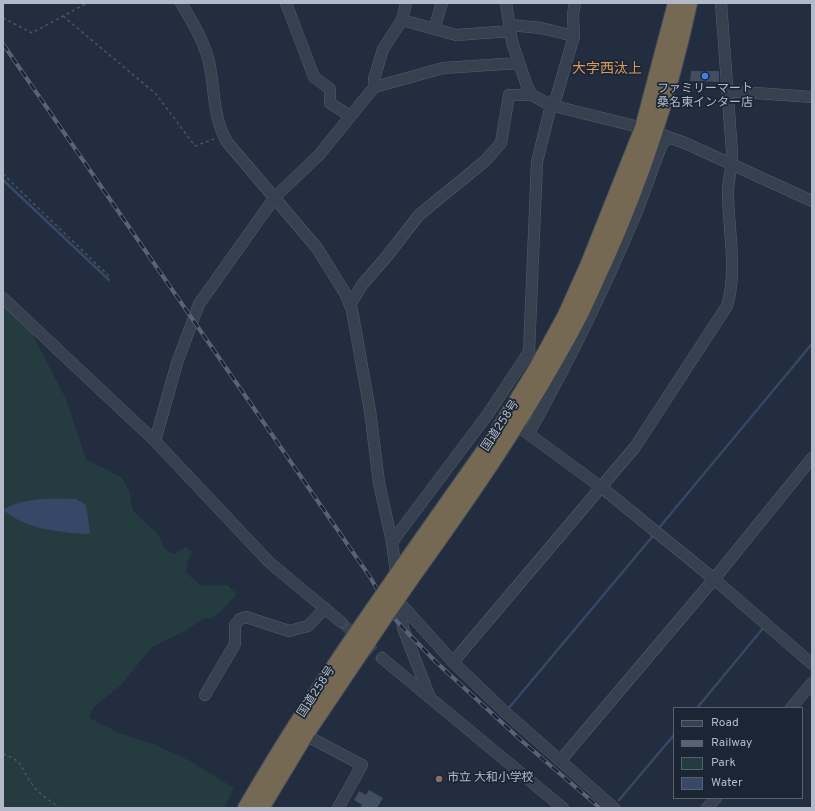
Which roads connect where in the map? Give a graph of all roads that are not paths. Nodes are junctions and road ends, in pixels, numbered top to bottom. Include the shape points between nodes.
1 (181, 3) edge
2 (286, 3) edge
3 (442, 3) edge
4 (506, 3) edge
5 (575, 3) edge
6 (676, 3) edge
7 (689, 3) edge
8 (721, 3) edge
9 (403, 4) edge
10 (402, 20) junction
11 (510, 28) junction
12 (434, 29) junction
13 (574, 36) junction
14 (519, 63) junction
15 (375, 87) junction
16 (727, 91) junction
17 (532, 95) junction
18 (812, 96) edge
19 (551, 105) junction
20 (350, 116) junction
21 (649, 130) junction
22 (671, 138) junction
23 (733, 166) junction
24 (275, 197) junction
25 (812, 201) edge
26 (3, 298) edge
27 (350, 305) junction
28 (155, 441) junction
29 (812, 458) edge
30 (601, 487) junction
31 (392, 542) junction
32 (714, 579) junction
33 (400, 602) junction
34 (325, 608) junction
35 (380, 612) junction
36 (341, 622) tunnel mouth
37 (382, 658) tunnel mouth
38 (453, 662) junction
39 (812, 664) edge
40 (812, 683) edge
41 (206, 695) dead end
42 (430, 698) junction
43 (792, 707) edge
44 (305, 735) junction
45 (560, 761) junction
46 (715, 799) edge
47 (246, 808) edge
48 (261, 808) edge
49 (338, 808) edge
50 (563, 808) edge
51 (614, 808) edge
52 (707, 808) edge

1 - 24 street via 203,46 210,66 220,128
2 - 20 street via 314,77 330,89 330,103
3 - 12 street
4 - 11 street
5 - 13 street
6 - 21 highway, 国道258号
7 - 21 highway, 国道258号 via 676,59
8 - 16 street
9 - 10 street
10 - 12 street
10 - 15 street via 383,48 374,79
11 - 12 street via 456,35
11 - 13 street via 541,28
11 - 14 street
13 - 19 street via 556,98
14 - 15 street via 443,68
14 - 17 street
15 - 20 street
16 - 18 street
16 - 23 street
17 - 19 street
17 - 27 street via 509,95 501,143 485,161 419,215 362,285
19 - 21 street
19 - 31 street via 537,162 529,352 491,416
20 - 24 street via 319,155
21 - 22 street
21 - 35 highway, 国道258号, bridge via 618,230 578,318 546,377 516,424
22 - 23 street
22 - 30 street via 663,142 635,216 558,380 526,432
23 - 25 street
23 - 30 street via 729,172 728,191 732,283 727,306 635,447
24 - 27 street via 317,248 345,292
24 - 28 street via 199,304 177,363
26 - 28 street
27 - 31 street via 370,411 379,483
28 - 34 street via 270,562
29 - 32 street
30 - 32 street
30 - 38 street
31 - 33 street
32 - 39 street
32 - 45 street
33 - 38 street
33 - 42 street via 405,634
34 - 36 street
34 - 41 street via 308,626 289,631 246,617 240,619 235,625 235,644
35 - 44 highway, 国道258号
35 - 47 highway, 国道258号 via 326,678
37 - 42 street
38 - 45 street
40 - 43 street
42 - 50 street
44 - 48 highway, 国道258号
44 - 49 street via 362,765
45 - 51 street
46 - 52 street

